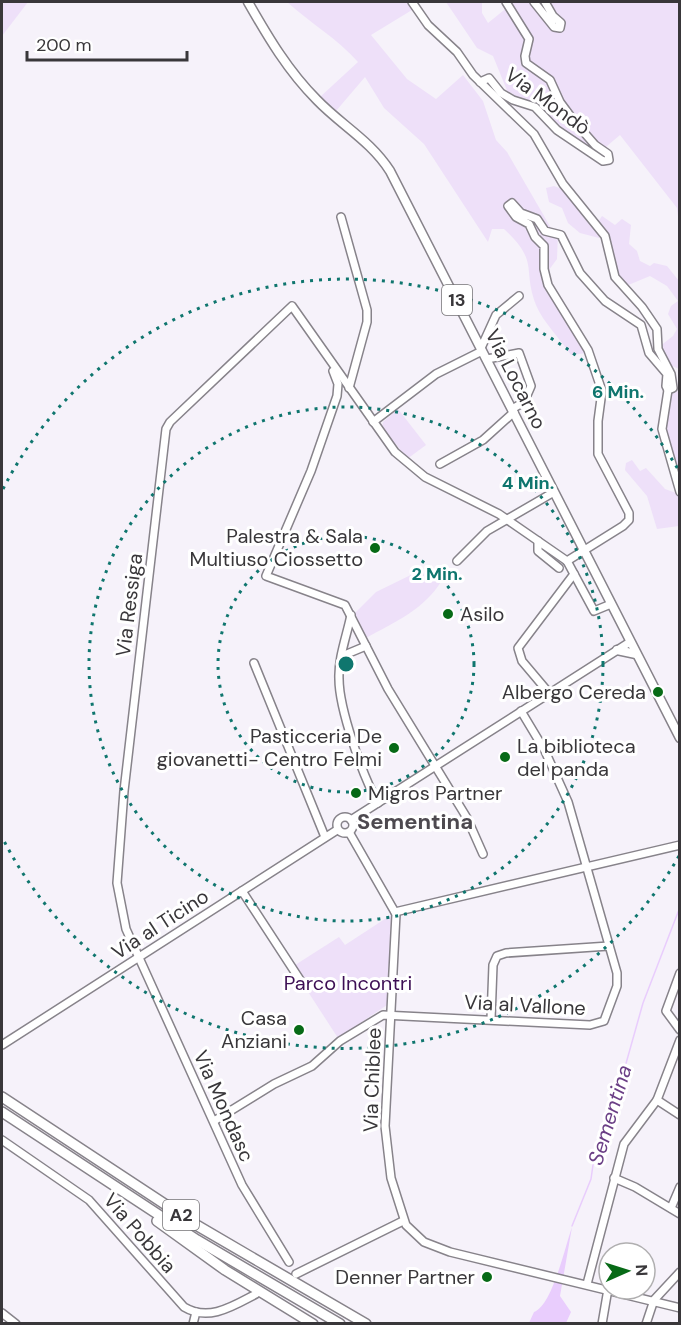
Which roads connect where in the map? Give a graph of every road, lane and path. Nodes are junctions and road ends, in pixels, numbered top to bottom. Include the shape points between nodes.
1 (248, 2) edge
2 (412, 2) edge
3 (506, 2) edge
4 (534, 2) edge
5 (545, 2) edge
6 (480, 82) junction
7 (341, 217) dead end
8 (519, 296) dead end
9 (483, 352) junction
10 (331, 362) junction
11 (349, 388) junction
12 (668, 390) junction
13 (513, 411) junction
14 (373, 422) junction
15 (440, 464) dead end
16 (554, 492) junction
17 (680, 492) edge
18 (505, 519) junction
19 (538, 541) junction
20 (584, 550) junction
21 (457, 561) dead end
22 (567, 561) junction
23 (559, 568) dead end
24 (574, 574) junction
25 (611, 604) junction
26 (351, 615) junction
27 (630, 642) junction
28 (366, 646) junction
29 (616, 650) junction
30 (636, 654) junction
31 (342, 656) junction
32 (254, 663) dead end
33 (549, 693) junction
34 (521, 711) junction
35 (680, 738) edge
36 (436, 766) junction
37 (378, 803) junction
38 (351, 820) junction
39 (337, 830) junction
40 (349, 832) junction
41 (325, 837) junction
42 (680, 845) edge
43 (483, 854) dead end
44 (587, 868) junction
45 (242, 891) junction
46 (395, 912) junction
47 (609, 946) junction
48 (139, 957) junction
49 (680, 973) edge
50 (304, 986) dead end
51 (391, 1014) junction
52 (491, 1019) junction
53 (680, 1030) edge
54 (680, 1040) edge
55 (2, 1046) edge
56 (2, 1097) edge
57 (657, 1100) junction
58 (2, 1112) edge
59 (680, 1115) edge
60 (214, 1121) junction
61 (2, 1142) edge
62 (98, 1176) junction
63 (614, 1178) junction
64 (680, 1187) edge
65 (671, 1208) junction
66 (680, 1214) edge
67 (403, 1221) junction
68 (289, 1262) dead end
69 (680, 1272) edge
70 (296, 1274) dead end
71 (587, 1284) junction
72 (597, 1286) edge
73 (256, 1294) dead end
74 (657, 1297) edge
75 (607, 1301) edge
76 (654, 1301) edge
77 (657, 1301) edge
78 (680, 1308) edge
79 (2, 1312) edge
80 (196, 1312) junction
81 (16, 1323) edge
82 (193, 1323) edge
83 (313, 1323) edge
84 (340, 1323) edge
85 (366, 1323) edge
86 (602, 1323) edge
87 (646, 1323) edge

1 - 9 main road, Via Locarno / 13 via 300,82 387,166
2 - 6 street
3 - 6 street, Via Mondò via 530,39 526,63 550,80 568,114 608,154 609,160 603,161 560,133 532,106 510,99 489,78
4 - 5 street via 554,27 560,28
6 - 12 street via 534,134 563,184 605,236 619,283 658,332 658,350 673,381 673,388
7 - 11 street via 367,310
8 - 9 street via 496,315
9 - 13 main road, Via Locarno / 13
9 - 13 street via 518,352 521,356 530,389 524,402
9 - 14 street via 436,374
10 - 11 street
10 - 26 street via 338,396 266,576 342,602
10 - 48 street, Via Ressiga via 292,306 166,429 118,863 123,919
11 - 14 street
12 - 17 street via 662,429
12 - 20 street via 667,374 649,353 638,322 605,301 584,278 561,235 545,231 537,219 509,205 510,212 529,224 544,246 548,285 588,350 603,396 598,454 630,515 625,524
13 - 15 street via 483,440
13 - 16 main road, Via Locarno / 13
14 - 18 street via 416,471
16 - 18 street
16 - 20 main road, Via Locarno / 13
18 - 19 street
18 - 21 street
19 - 22 street
19 - 23 street via 538,551
20 - 22 street
20 - 25 main road, Via Locarno / 13
22 - 24 street
24 - 25 street via 595,612
24 - 33 street via 517,650
25 - 27 main road, Via Locarno / 13
26 - 28 street
26 - 31 street
27 - 29 street
27 - 30 main road, Via Locarno / 13
28 - 31 street
28 - 36 street
29 - 30 main road
29 - 33 street
30 - 35 main road, Via Locarno / 13
31 - 37 street via 339,682 348,725
32 - 41 street
33 - 34 street
34 - 36 street
34 - 44 street, Via al Vallone via 563,789
36 - 37 street
36 - 43 street via 468,818
37 - 38 street
38 - 39 street via 340,819
38 - 40 street via 353,827
39 - 40 street
39 - 41 street, Via al Ticino
40 - 46 street
41 - 45 street, Via al Ticino
42 - 44 street
44 - 46 street
44 - 47 street, Via al Vallone
45 - 48 street, Via al Ticino
45 - 50 street
46 - 51 street, Via Chiblee
47 - 52 street via 497,956 493,965
47 - 52 street, Via al Vallone via 618,981 602,1023
48 - 55 street, Via al Ticino
48 - 60 street, Via Mondasc
49 - 53 street via 666,1011
51 - 52 street, Via al Vallone
51 - 60 street via 340,1041 312,1066
51 - 67 street, Via Chiblee via 386,1145
54 - 57 street
56 - 85 highway, A2 via 198,1226
57 - 59 street
57 - 63 street via 627,1139
58 - 62 highway, A2
60 - 68 street, Via Mondasc via 242,1185
61 - 80 street, Via Pobbia via 89,1200 177,1301
62 - 83 highway, A2 via 225,1270
62 - 84 highway, A2
63 - 65 street
63 - 71 street
64 - 65 street
65 - 66 street
67 - 70 street
67 - 71 street via 418,1237 434,1246 509,1268
69 - 74 street
71 - 72 street
73 - 80 street via 221,1311
75 - 86 street
76 - 87 street
77 - 78 street
79 - 81 street
80 - 82 street

